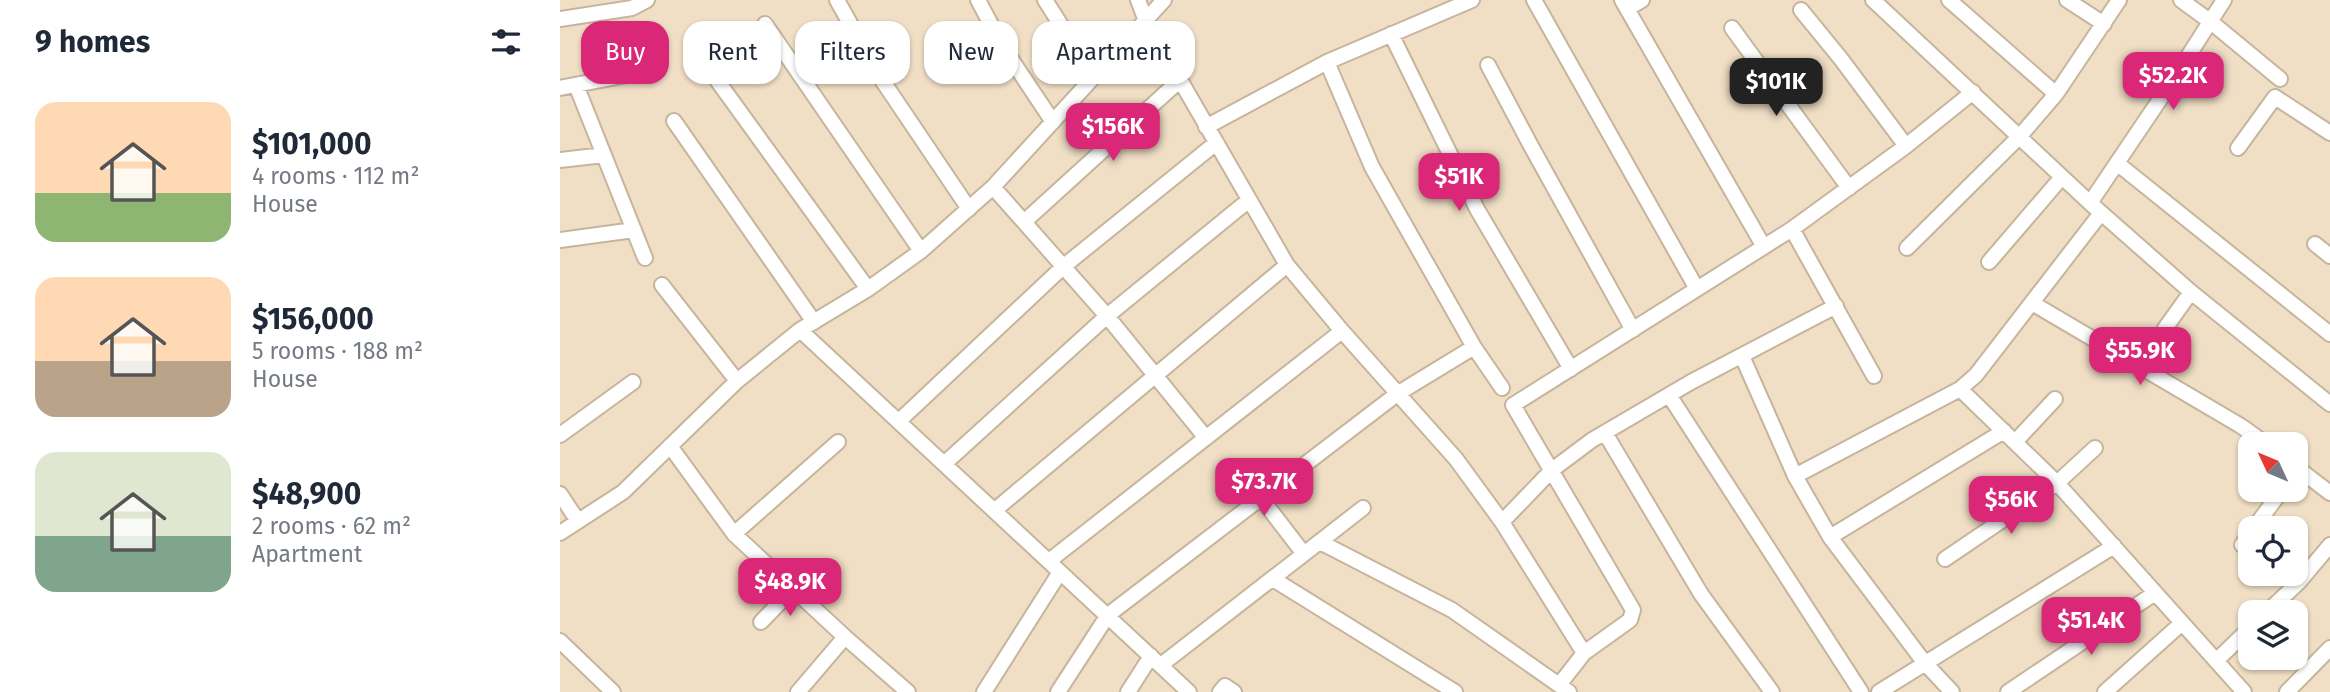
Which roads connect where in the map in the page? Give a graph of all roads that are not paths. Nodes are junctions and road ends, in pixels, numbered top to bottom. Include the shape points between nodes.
1 (647, 0) edge
2 (837, 0) edge
3 (978, 0) edge
4 (1045, 0) edge
5 (1138, 0) edge
6 (1164, 0) edge
7 (1472, 0) edge
8 (1534, 0) edge
9 (1642, 0) edge
10 (1873, 0) edge
11 (1949, 0) edge
12 (2067, 0) edge
13 (2119, 0) edge
14 (2180, 0) edge
15 (2224, 0) edge
16 (1625, 5) edge
17 (1801, 10) dead end
18 (560, 19) edge
19 (1058, 21) edge
20 (1146, 21) joint
21 (2211, 22) junction
22 (2104, 23) junction
23 (1732, 28) dead end
24 (1391, 34) junction
25 (781, 47) edge
26 (1327, 62) junction
27 (1488, 65) dead end
28 (2280, 79) dead end
29 (581, 84) edge
30 (720, 84) edge
31 (1088, 84) edge
32 (1176, 84) edge
33 (1182, 84) edge
34 (576, 85) junction
35 (560, 88) edge
36 (1973, 92) junction
37 (2056, 94) junction
38 (674, 121) dead end
39 (1053, 122) junction
40 (1206, 127) junction
41 (2330, 133) edge
42 (2020, 136) junction
43 (1216, 143) junction
44 (1906, 146) junction
45 (2238, 148) dead end
46 (604, 155) junction
47 (560, 160) edge
48 (2118, 164) junction
49 (2062, 177) junction
50 (993, 187) junction
51 (1849, 188) junction
52 (1249, 200) junction
53 (969, 208) junction
54 (2095, 208) junction
55 (1025, 221) junction
56 (1792, 229) junction
57 (634, 230) junction
58 (560, 240) edge
59 (2315, 244) dead end
60 (1765, 247) junction
61 (1907, 248) dead end
62 (921, 251) junction
63 (2330, 256) edge
64 (645, 258) dead end
65 (1989, 262) dead end
66 (1287, 265) junction
67 (1064, 267) junction
68 (662, 285) dead end
69 (868, 289) junction
70 (1697, 289) junction
71 (2191, 292) junction
72 (2032, 303) junction
73 (1836, 306) junction
74 (1107, 316) junction
75 (814, 322) junction
76 (800, 330) junction
77 (1633, 330) junction
78 (1342, 331) junction
79 (2330, 334) edge
80 (1474, 347) junction
81 (1742, 356) junction
82 (2141, 368) junction
83 (1571, 369) junction
84 (1155, 376) junction
85 (1874, 376) dead end
86 (737, 381) junction
87 (633, 382) dead end
88 (1502, 388) dead end
89 (1960, 390) junction
90 (1397, 394) junction
91 (1669, 395) junction
92 (2055, 399) dead end
93 (2330, 404) edge
94 (899, 421) junction
95 (2249, 432) edge
96 (1605, 433) junction
97 (560, 435) edge
98 (2009, 436) junction
99 (1206, 438) junction
100 (838, 442) dead end
101 (670, 446) junction
102 (2095, 448) dead end
103 (944, 464) junction
104 (1552, 470) junction
105 (1795, 476) junction
106 (2308, 476) edge
107 (2057, 483) junction
108 (2330, 493) edge
109 (560, 494) edge
110 (1261, 498) junction
111 (1363, 508) dead end
112 (995, 510) junction
113 (578, 521) junction
114 (1502, 522) junction
115 (560, 533) edge
116 (734, 534) junction
117 (1830, 537) junction
118 (1320, 542) junction
119 (2330, 545) edge
120 (2114, 546) junction
121 (1304, 554) junction
122 (1945, 559) dead end
123 (1055, 566) junction
124 (1273, 579) junction
125 (793, 589) junction
126 (2155, 593) junction
127 (2280, 600) edge
128 (1108, 615) junction
129 (761, 622) dead end
130 (2182, 624) junction
131 (845, 637) junction
132 (2238, 640) edge
133 (560, 641) edge
134 (2330, 648) edge
135 (1584, 653) junction
136 (1156, 661) junction
137 (2217, 661) junction
138 (1924, 662) junction
139 (1564, 689) edge
140 (1768, 691) edge
141 (613, 692) edge
142 (799, 692) edge
143 (908, 692) edge
144 (984, 692) edge
145 (1058, 692) edge
146 (1128, 692) edge
147 (1189, 692) edge
148 (1220, 692) edge
149 (1234, 692) edge
150 (1455, 692) edge
151 (1861, 692) edge
152 (1879, 692) edge
153 (1952, 692) edge
154 (2008, 692) edge
155 (2105, 692) edge
156 (2243, 692) edge
157 (2287, 692) edge

1 - 18 street via 632,8
2 - 53 street via 880,77
3 - 39 street
4 - 19 street
5 - 20 street
6 - 20 street
7 - 24 street
8 - 70 street
9 - 16 street
10 - 36 street
11 - 37 street
12 - 22 street
13 - 22 street
14 - 21 street
15 - 21 street
16 - 60 street
17 - 44 street
21 - 28 street
21 - 48 street
22 - 37 street
23 - 51 street
24 - 26 street
24 - 83 street via 1477,209
25 - 62 street
26 - 40 street
26 - 80 street via 1371,167
27 - 77 street
29 - 34 street
30 - 69 street
31 - 39 street
32 - 55 street
33 - 40 street
34 - 35 street
34 - 46 street
36 - 42 street
36 - 44 street
37 - 42 street
38 - 75 street
39 - 50 street
40 - 43 street
41 - 45 street via 2275,97
42 - 49 street
42 - 61 street
43 - 52 street
43 - 67 street
44 - 51 street
46 - 47 street
46 - 57 street
48 - 54 street
48 - 79 street
49 - 54 street
49 - 65 street
50 - 53 street
50 - 55 street
51 - 56 street
52 - 66 street
52 - 74 street
53 - 62 street
54 - 71 street
54 - 72 street
55 - 67 street
56 - 60 street
56 - 73 street
57 - 58 street
57 - 64 street
59 - 63 street
60 - 70 street
62 - 69 street
66 - 78 street
66 - 84 street
67 - 74 street
67 - 94 street
68 - 86 street
69 - 75 street
70 - 77 street
71 - 82 street
71 - 93 street
72 - 82 street
72 - 89 street
73 - 81 street
73 - 85 street
74 - 84 street
74 - 103 street
75 - 76 street
76 - 86 street
76 - 94 street
77 - 83 street
78 - 90 street
78 - 99 street
80 - 88 street
80 - 90 street
81 - 91 street
81 - 105 street
82 - 95 street
83 - 104 street via 1513,405
84 - 99 street
84 - 112 street
86 - 101 street
87 - 97 street
89 - 98 street
89 - 105 street
90 - 110 street
90 - 114 street via 1456,459
91 - 96 street
91 - 151 street
92 - 98 street
94 - 103 street
96 - 104 street
96 - 140 street via 1701,594
98 - 107 street
98 - 117 street
99 - 123 street
100 - 116 street
101 - 113 street via 623,492
101 - 116 street
102 - 107 street
103 - 112 street
104 - 114 street
104 - 135 street via 1633,610 1630,620
105 - 117 street
106 - 108 street
107 - 120 street
107 - 122 street
109 - 113 street
110 - 121 street
110 - 128 street
111 - 118 street
112 - 123 street
113 - 115 street
114 - 135 street
116 - 125 street
117 - 138 street
118 - 121 street
118 - 139 street via 1451,610
119 - 127 street
120 - 126 street
120 - 138 street
121 - 124 street
123 - 128 street
123 - 144 street
124 - 136 street
124 - 150 street
125 - 129 street
125 - 131 street
126 - 130 street
126 - 154 street
128 - 136 street
128 - 145 street
130 - 137 street
130 - 155 street
131 - 142 street
131 - 143 street
132 - 137 street
133 - 141 street
134 - 157 street
135 - 139 street
136 - 146 street
136 - 147 street
137 - 156 street
138 - 152 street
138 - 153 street
148 - 149 street via 1225,686

